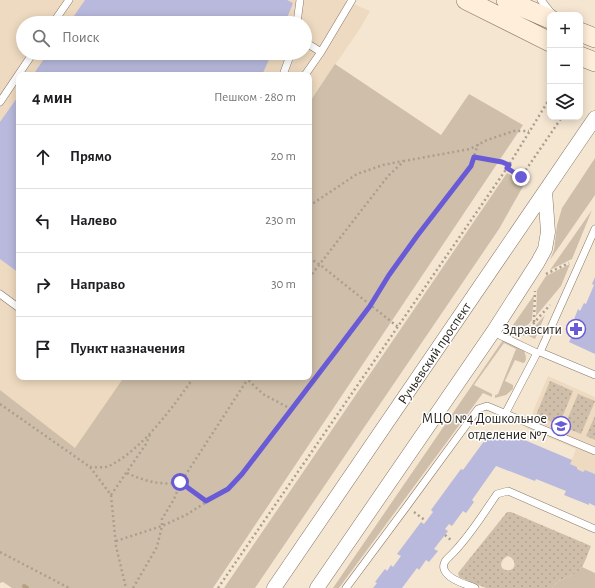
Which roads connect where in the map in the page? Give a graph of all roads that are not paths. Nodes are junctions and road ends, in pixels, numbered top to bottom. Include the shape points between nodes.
1 (69, 0) edge
2 (300, 0) edge
3 (352, 0) edge
4 (466, 0) edge
5 (506, 0) edge
6 (541, 0) edge
7 (551, 12) edge
8 (58, 16) edge
9 (298, 16) edge
10 (547, 18) edge
11 (583, 33) edge
12 (595, 38) edge
13 (547, 40) edge
14 (312, 46) edge
15 (321, 52) junction
16 (583, 57) edge
17 (28, 60) edge
18 (288, 60) edge
19 (595, 62) edge
20 (20, 72) edge
21 (284, 72) edge
22 (307, 72) edge
23 (16, 78) edge
24 (0, 102) edge
25 (595, 118) edge
26 (545, 191) junction
27 (595, 229) edge
28 (0, 294) edge
29 (16, 306) edge
30 (493, 332) junction
31 (538, 353) junction
32 (595, 375) edge
33 (505, 414) junction
34 (595, 451) edge
35 (595, 529) edge
36 (274, 588) edge
37 (317, 588) edge
38 (346, 588) edge
39 (475, 588) edge

1 - 8 lane
2 - 9 lane
3 - 15 lane
4 - 13 street
5 - 10 street
6 - 7 lane
11 - 12 street
14 - 15 lane
15 - 22 lane
16 - 19 street
17 - 20 lane
18 - 21 lane
23 - 24 lane
25 - 26 street, Ручьевский проспект
26 - 30 street via 548,232 545,249
26 - 36 street, Ручьевский проспект
27 - 31 lane
28 - 29 lane
30 - 31 lane
30 - 37 street
31 - 32 lane
31 - 33 lane
33 - 34 lane
33 - 38 lane via 487,406 478,409
35 - 39 lane via 508,492 497,494 444,567 452,578

